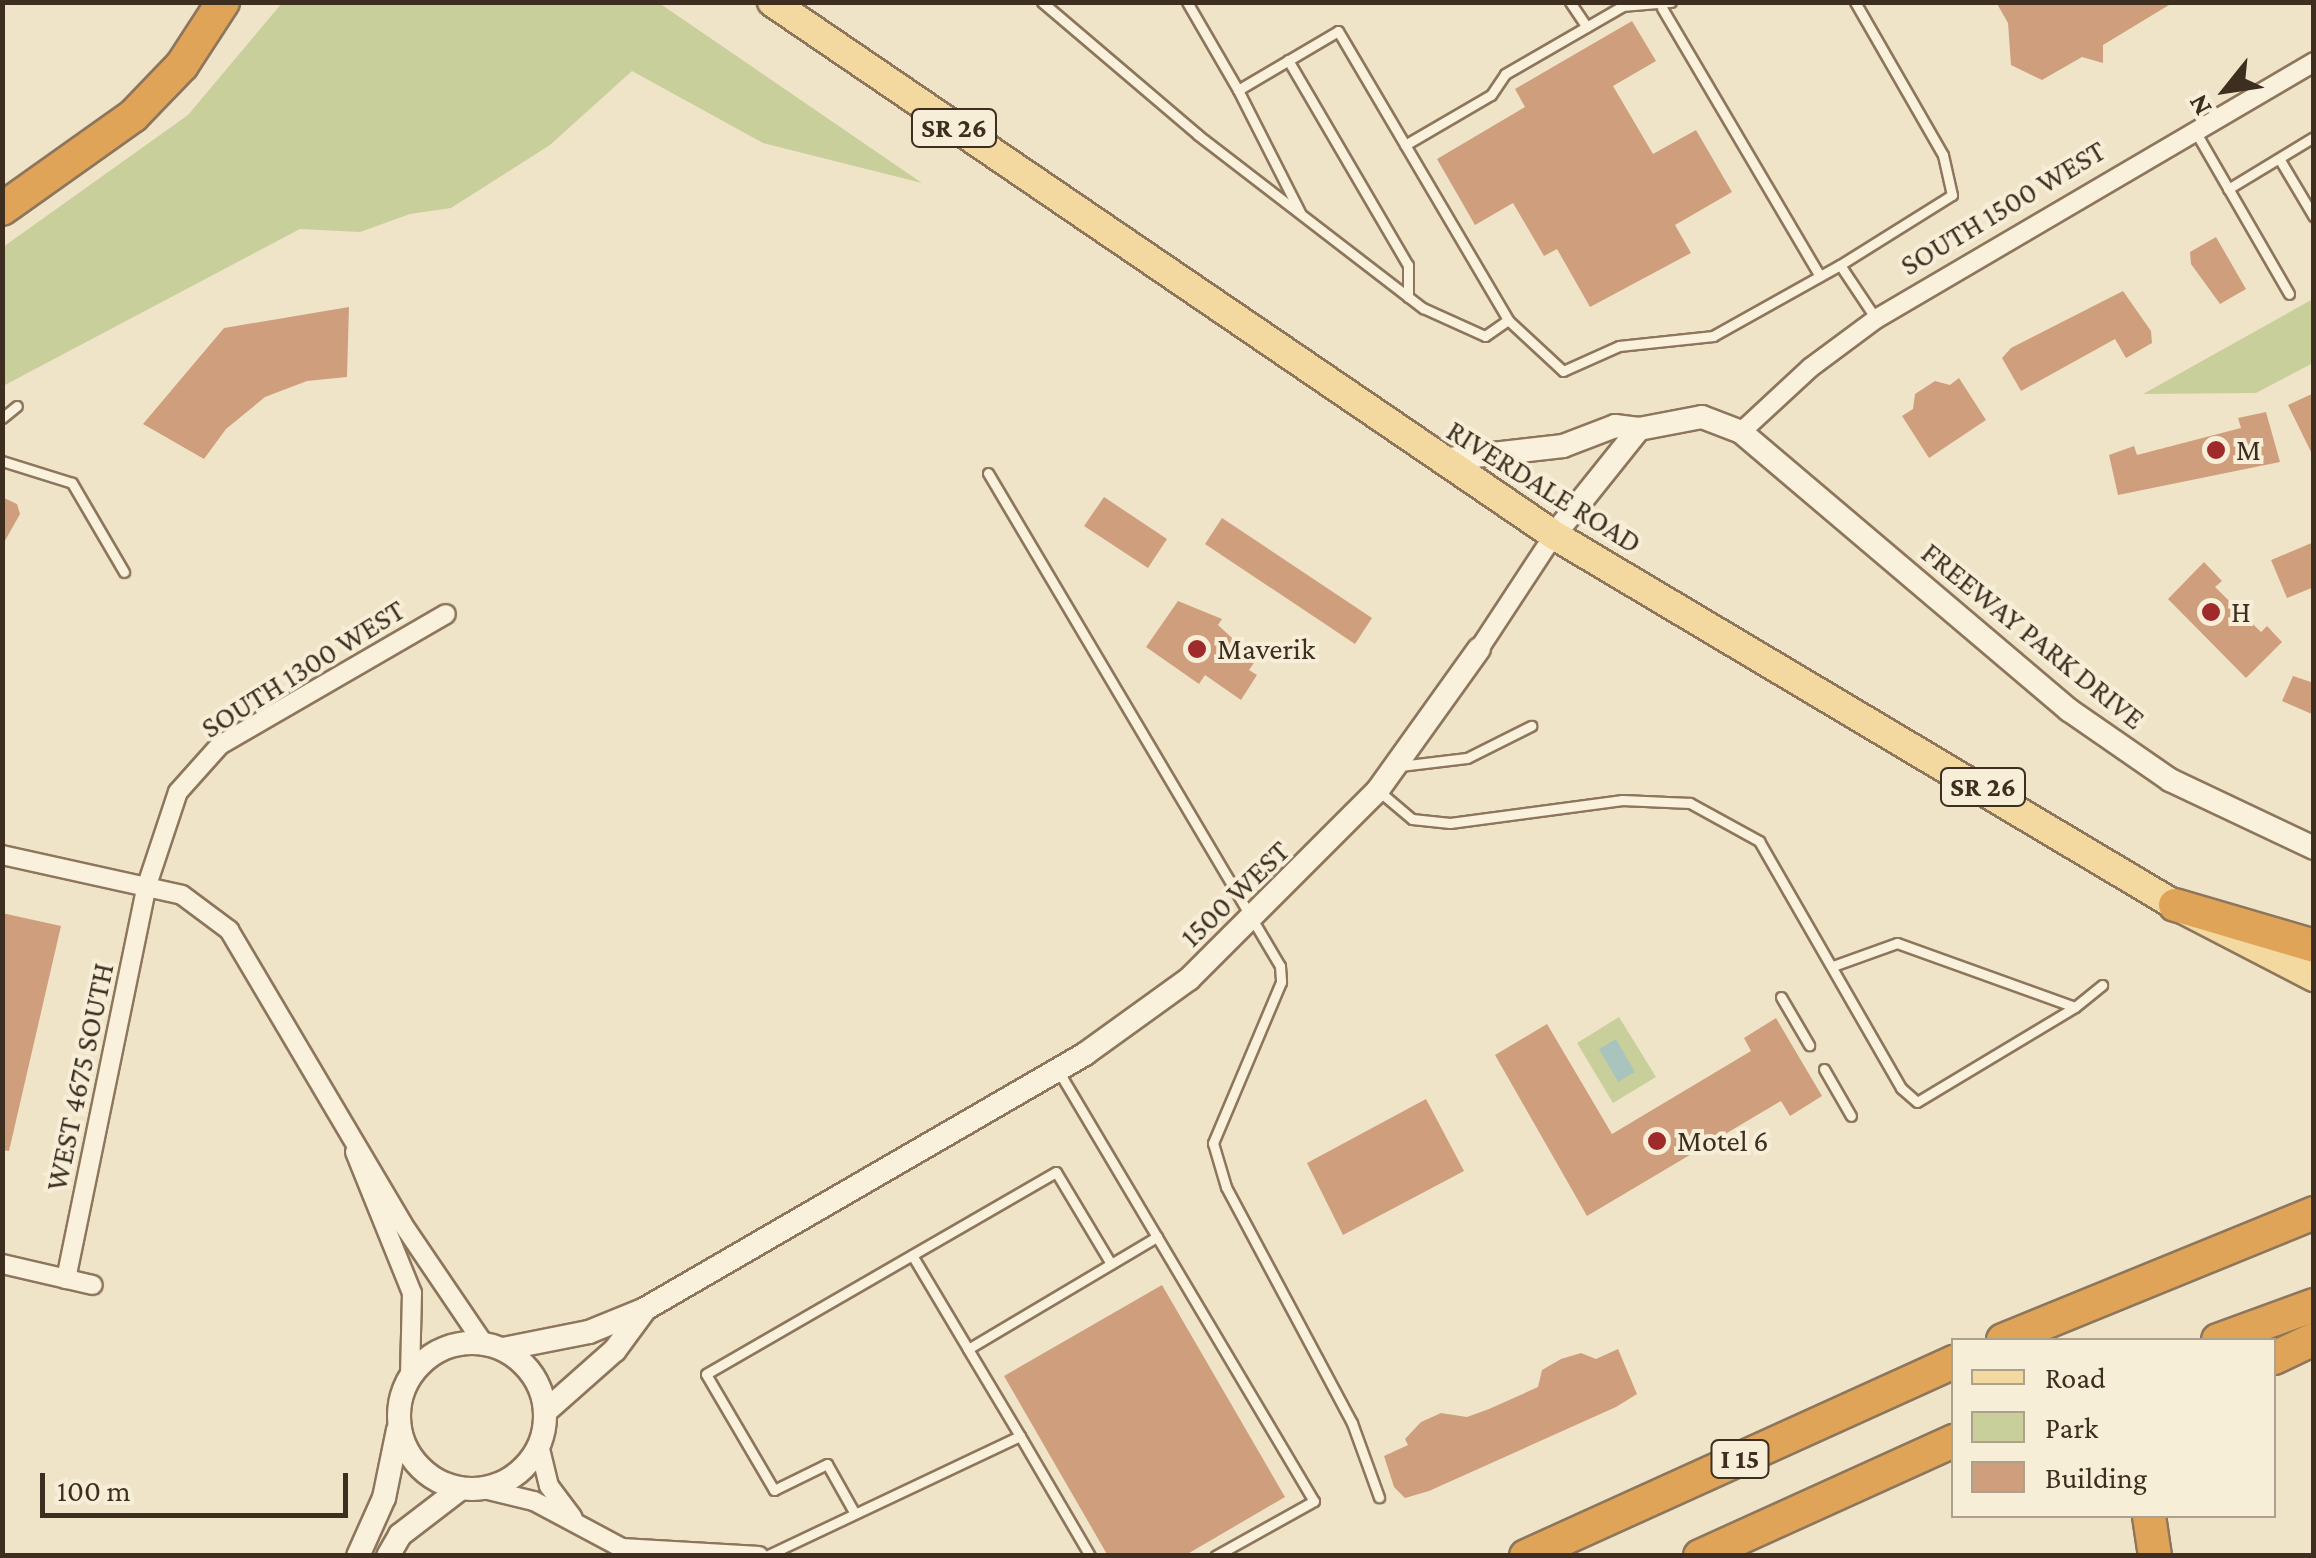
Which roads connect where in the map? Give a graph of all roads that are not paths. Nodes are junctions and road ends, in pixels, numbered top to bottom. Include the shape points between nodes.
1 (223, 2) edge
2 (248, 2) edge
3 (772, 2) edge
4 (1042, 2) edge
5 (1186, 2) edge
6 (1570, 2) edge
7 (1854, 2) edge
8 (1666, 5) edge
9 (1587, 27) junction
10 (1288, 60) junction
11 (2314, 62) edge
12 (182, 65) junction
13 (1238, 90) junction
14 (2194, 130) junction
15 (2314, 138) edge
16 (1405, 145) junction
17 (2280, 160) junction
18 (2228, 189) junction
19 (2, 209) edge
20 (1301, 214) junction
21 (2314, 217) edge
22 (1840, 265) junction
23 (1820, 276) junction
24 (2289, 294) dead end
25 (1408, 297) junction
26 (1876, 319) junction
27 (1508, 320) junction
28 (17, 406) dead end
29 (2, 418) edge
30 (1640, 428) junction
31 (1741, 432) junction
32 (1440, 460) junction
33 (2, 461) edge
34 (988, 473) dead end
35 (1554, 535) junction
36 (124, 572) dead end
37 (446, 614) dead end
38 (1479, 650) joint
39 (1531, 726) dead end
40 (1398, 766) junction
41 (1378, 790) junction
42 (2314, 848) edge
43 (2, 855) edge
44 (147, 885) junction
45 (2176, 905) junction
46 (1252, 920) junction
47 (2314, 946) edge
48 (1833, 966) junction
49 (2314, 977) edge
50 (2102, 985) dead end
51 (1781, 996) dead end
52 (2075, 1008) junction
53 (1809, 1044) dead end
54 (1057, 1069) junction
55 (1824, 1069) dead end
56 (1851, 1116) dead end
57 (351, 1132) junction
58 (2314, 1214) edge
59 (1157, 1237) junction
60 (912, 1255) junction
61 (2, 1264) edge
62 (1111, 1264) junction
63 (66, 1279) junction
64 (93, 1285) dead end
65 (2314, 1305) edge
66 (646, 1310) junction
67 (2008, 1338) edge
68 (2223, 1338) edge
69 (2314, 1340) edge
70 (494, 1346) junction
71 (968, 1350) junction
72 (2276, 1357) edge
73 (1951, 1363) edge
74 (410, 1376) junction
75 (546, 1412) junction
76 (399, 1422) junction
77 (1020, 1436) junction
78 (1951, 1442) edge
79 (540, 1446) junction
80 (460, 1488) junction
81 (484, 1489) junction
82 (1379, 1497) dead end
83 (854, 1512) junction
84 (2149, 1518) edge
85 (579, 1524) junction
86 (358, 1556) edge
87 (388, 1556) edge
88 (762, 1556) edge
89 (1090, 1556) edge
90 (1214, 1556) edge
91 (1526, 1556) edge
92 (1700, 1556) edge
93 (2155, 1556) edge

1 - 12 highway
2 - 12 highway
3 - 32 main road, RIVERDALE ROAD / SR 26
4 - 20 lane
5 - 13 lane
6 - 9 lane
7 - 22 lane via 1944,155 1952,195
8 - 9 lane via 1623,6
8 - 23 lane
9 - 16 lane via 1504,74 1490,95
10 - 13 lane
10 - 16 lane via 1338,31
10 - 25 lane via 1408,265
11 - 14 street, SOUTH 1500 WEST
12 - 19 highway via 112,135
13 - 20 lane
14 - 18 lane
14 - 26 street, SOUTH 1500 WEST
15 - 17 lane
16 - 27 lane
17 - 18 lane
17 - 21 lane
18 - 24 lane
20 - 25 lane
22 - 23 lane
22 - 26 lane
23 - 27 lane via 1712,336 1618,346 1563,371
25 - 27 lane via 1484,336
26 - 31 street, SOUTH 1500 WEST
28 - 29 lane
30 - 31 street via 1702,417
30 - 32 street via 1615,426 1563,446
30 - 35 street, 1500 WEST
31 - 42 street, FREEWAY PARK DRIVE via 2069,710 2170,780
32 - 35 main road, RIVERDALE ROAD / SR 26
33 - 36 lane via 72,483
34 - 46 lane
35 - 38 street, 1500 WEST
35 - 45 main road, RIVERDALE ROAD / SR 26
37 - 44 street, SOUTH 1300 WEST via 220,745 178,792
38 - 40 street, 1500 WEST
39 - 40 lane via 1467,758
40 - 41 street, 1500 WEST
41 - 46 street, 1500 WEST
41 - 48 lane via 1412,818 1450,824 1622,800 1690,803 1760,841
43 - 44 street
44 - 57 street via 182,895 230,930
44 - 63 street, WEST 4675 SOUTH
45 - 47 highway
45 - 49 main road, RIVERDALE ROAD / SR 26
46 - 54 street, 1500 WEST via 1190,979
46 - 82 lane via 1275,952 1281,982 1213,1142 1226,1187 1352,1423
48 - 52 lane via 1897,943
48 - 52 lane via 1901,1088 1917,1102
50 - 52 lane
51 - 53 lane
54 - 59 lane
54 - 66 street, 1500 WEST
55 - 56 lane
57 - 70 street via 402,1223
57 - 74 street via 360,1176 400,1252 412,1293
58 - 67 highway
59 - 62 lane
59 - 90 lane via 1314,1501
60 - 62 lane via 1056,1172
60 - 71 lane
60 - 83 lane via 706,1374 774,1490 826,1464
61 - 63 street
62 - 71 lane
63 - 64 street
65 - 68 highway
66 - 70 street, 1500 WEST via 576,1335
66 - 75 street, 1500 WEST via 614,1350
69 - 72 highway
70 - 74 street via 442,1348
70 - 75 street via 533,1374
71 - 77 lane
73 - 91 highway, I 15
74 - 76 street
75 - 79 street
76 - 80 street via 418,1466
76 - 86 street via 384,1498
77 - 83 lane
77 - 89 lane
78 - 92 highway, I 15
79 - 81 street via 526,1466
79 - 85 street via 549,1486
80 - 81 street
80 - 87 street via 400,1535
81 - 85 street via 516,1494
83 - 88 lane
84 - 93 highway
85 - 88 street via 622,1548

